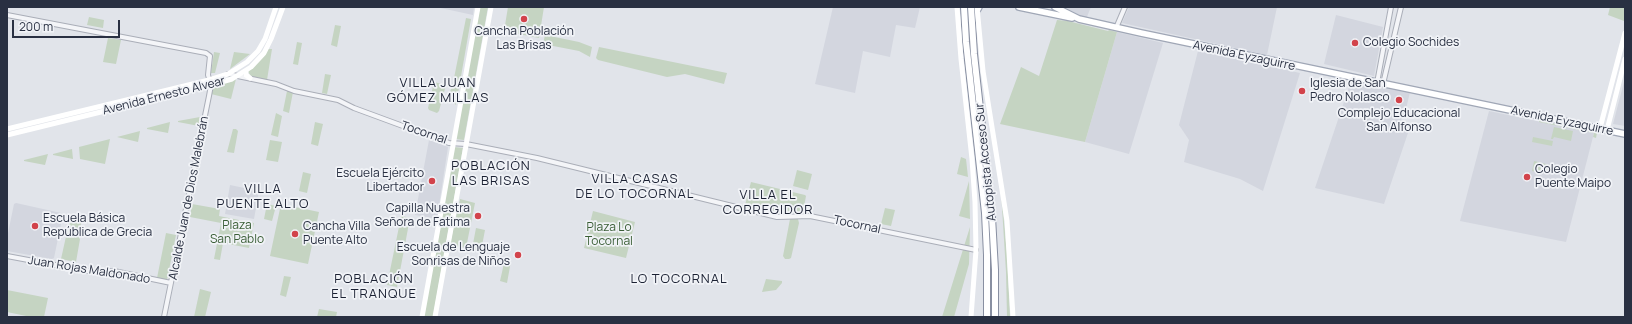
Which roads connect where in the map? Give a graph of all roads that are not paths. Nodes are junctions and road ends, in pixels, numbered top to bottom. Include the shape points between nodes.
1 (276, 7) edge
2 (283, 7) edge
3 (478, 7) edge
4 (491, 7) edge
5 (957, 7) edge
6 (964, 7) edge
7 (971, 7) edge
8 (1019, 7) edge
9 (1040, 7) edge
10 (1125, 7) edge
11 (1391, 7) edge
12 (1401, 7) edge
13 (978, 8) edge
14 (1057, 8) edge
15 (1035, 10) junction
16 (7, 15) edge
17 (1076, 18) junction
18 (1116, 28) junction
19 (1625, 33) edge
20 (1625, 59) edge
21 (246, 71) junction
22 (228, 74) junction
23 (238, 76) junction
24 (250, 78) junction
25 (208, 80) junction
26 (1377, 83) junction
27 (1383, 84) junction
28 (211, 85) junction
29 (1600, 128) junction
30 (7, 129) edge
31 (1607, 130) junction
32 (1625, 134) edge
33 (7, 135) edge
34 (453, 143) junction
35 (466, 144) junction
36 (976, 250) junction
37 (7, 256) edge
38 (171, 283) junction
39 (164, 317) edge
40 (422, 317) edge
41 (435, 317) edge
42 (971, 317) edge
43 (986, 317) edge
44 (995, 317) edge
45 (1013, 317) edge

1 - 22 main road, Avenida Ernesto Alvear via 258,51 247,62
2 - 21 main road, Avenida Ernesto Alvear via 266,48
3 - 34 main road
4 - 35 main road
5 - 36 main road via 962,80 974,180
6 - 43 highway, Autopista Acceso Sur via 984,207 988,298
7 - 44 highway, Autopista Acceso Sur via 992,217
8 - 15 main road
9 - 15 main road
10 - 18 street
11 - 26 street
12 - 27 street
13 - 45 main road via 983,71 1007,221
14 - 17 main road, Avenida Eyzaguirre
15 - 17 main road
16 - 25 street via 206,53 210,55
17 - 18 main road, Avenida Eyzaguirre
18 - 26 main road, Avenida Eyzaguirre
19 - 29 main road
20 - 31 main road
21 - 23 main road, Avenida Ernesto Alvear
21 - 24 main road
22 - 23 street, Tocornal
22 - 25 main road, Avenida Ernesto Alvear
23 - 24 street, Tocornal
23 - 28 main road, Avenida Ernesto Alvear
24 - 34 street, Tocornal via 338,100
25 - 28 street
25 - 30 main road, Avenida Ernesto Alvear
26 - 27 main road, Avenida Eyzaguirre
27 - 29 main road, Avenida Eyzaguirre
28 - 33 main road, Avenida Ernesto Alvear
28 - 38 street, Alcalde Juan de Dios Malebrán
29 - 31 main road, Avenida Eyzaguirre
31 - 32 main road, Avenida Eyzaguirre
34 - 35 street, Tocornal
34 - 40 main road
35 - 36 street, Tocornal via 537,158 777,217 810,216
35 - 41 main road
36 - 42 main road
37 - 38 street, Juan Rojas Maldonado via 87,271 114,271
38 - 39 street, Alcalde Juan de Dios Malebrán

